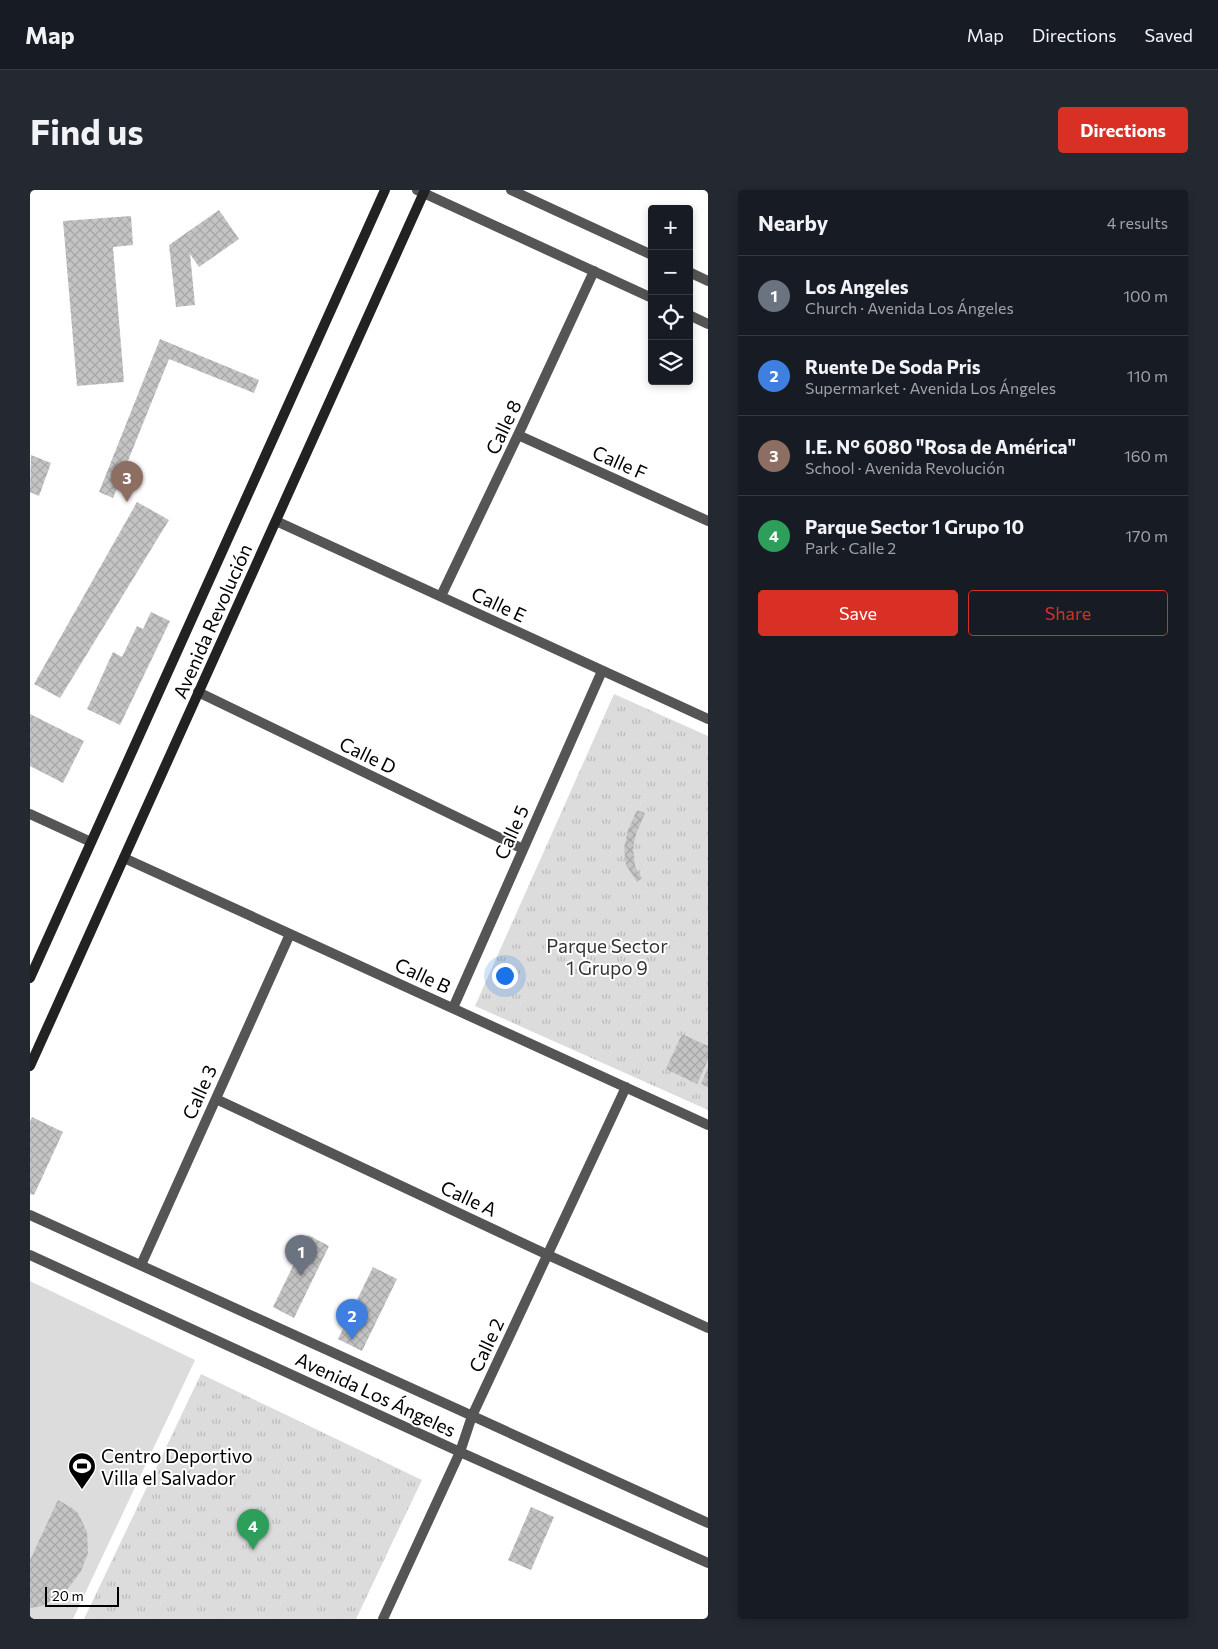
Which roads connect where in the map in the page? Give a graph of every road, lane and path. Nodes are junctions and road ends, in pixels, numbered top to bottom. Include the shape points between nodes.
1 (385, 190) edge
2 (511, 190) edge
3 (422, 191) edge
4 (648, 253) edge
5 (594, 271) junction
6 (693, 274) edge
7 (708, 281) edge
8 (648, 296) edge
9 (693, 317) edge
10 (708, 324) edge
11 (518, 435) junction
12 (276, 521) junction
13 (708, 521) edge
14 (440, 596) junction
15 (602, 670) junction
16 (198, 692) junction
17 (708, 719) edge
18 (30, 814) edge
19 (91, 842) junction
20 (523, 849) junction
21 (124, 858) junction
22 (290, 934) junction
23 (30, 978) edge
24 (453, 1008) junction
25 (30, 1066) edge
26 (626, 1087) junction
27 (216, 1099) junction
28 (708, 1125) edge
29 (30, 1215) edge
30 (30, 1255) edge
31 (548, 1255) junction
32 (140, 1265) junction
33 (708, 1328) edge
34 (472, 1416) junction
35 (460, 1452) junction
36 (708, 1523) edge
37 (708, 1563) edge
38 (386, 1618) edge

1 - 19 main road, Avenida Revolución
2 - 4 street
3 - 5 street
3 - 12 main road, Avenida Revolución
5 - 8 street
5 - 11 street, Calle 8
6 - 7 street
9 - 10 street
11 - 13 street, Calle F
11 - 14 street, Calle 8
12 - 14 street, Calle E
12 - 16 main road, Avenida Revolución
14 - 15 street, Calle E
15 - 17 street, Calle E
15 - 20 street, Calle 5
16 - 20 street, Calle D
16 - 21 main road, Avenida Revolución
18 - 19 street
19 - 23 main road, Avenida Revolución
20 - 24 street, Calle 5
21 - 22 street, Calle B
21 - 25 main road, Avenida Revolución
22 - 24 street, Calle B
22 - 27 street, Calle 3
24 - 26 street, Calle B
26 - 28 street, Calle B
26 - 31 street, Calle 2
27 - 31 street, Calle A
27 - 32 street, Calle 3
29 - 32 street, Avenida Los Ángeles
30 - 35 street, Avenida Los Ángeles
31 - 33 street, Calle A
31 - 34 street, Calle 2
32 - 34 street, Avenida Los Ángeles
34 - 35 street, Calle 2
34 - 36 street, Avenida Los Ángeles
35 - 37 street, Avenida Los Ángeles
35 - 38 street, Calle 2

